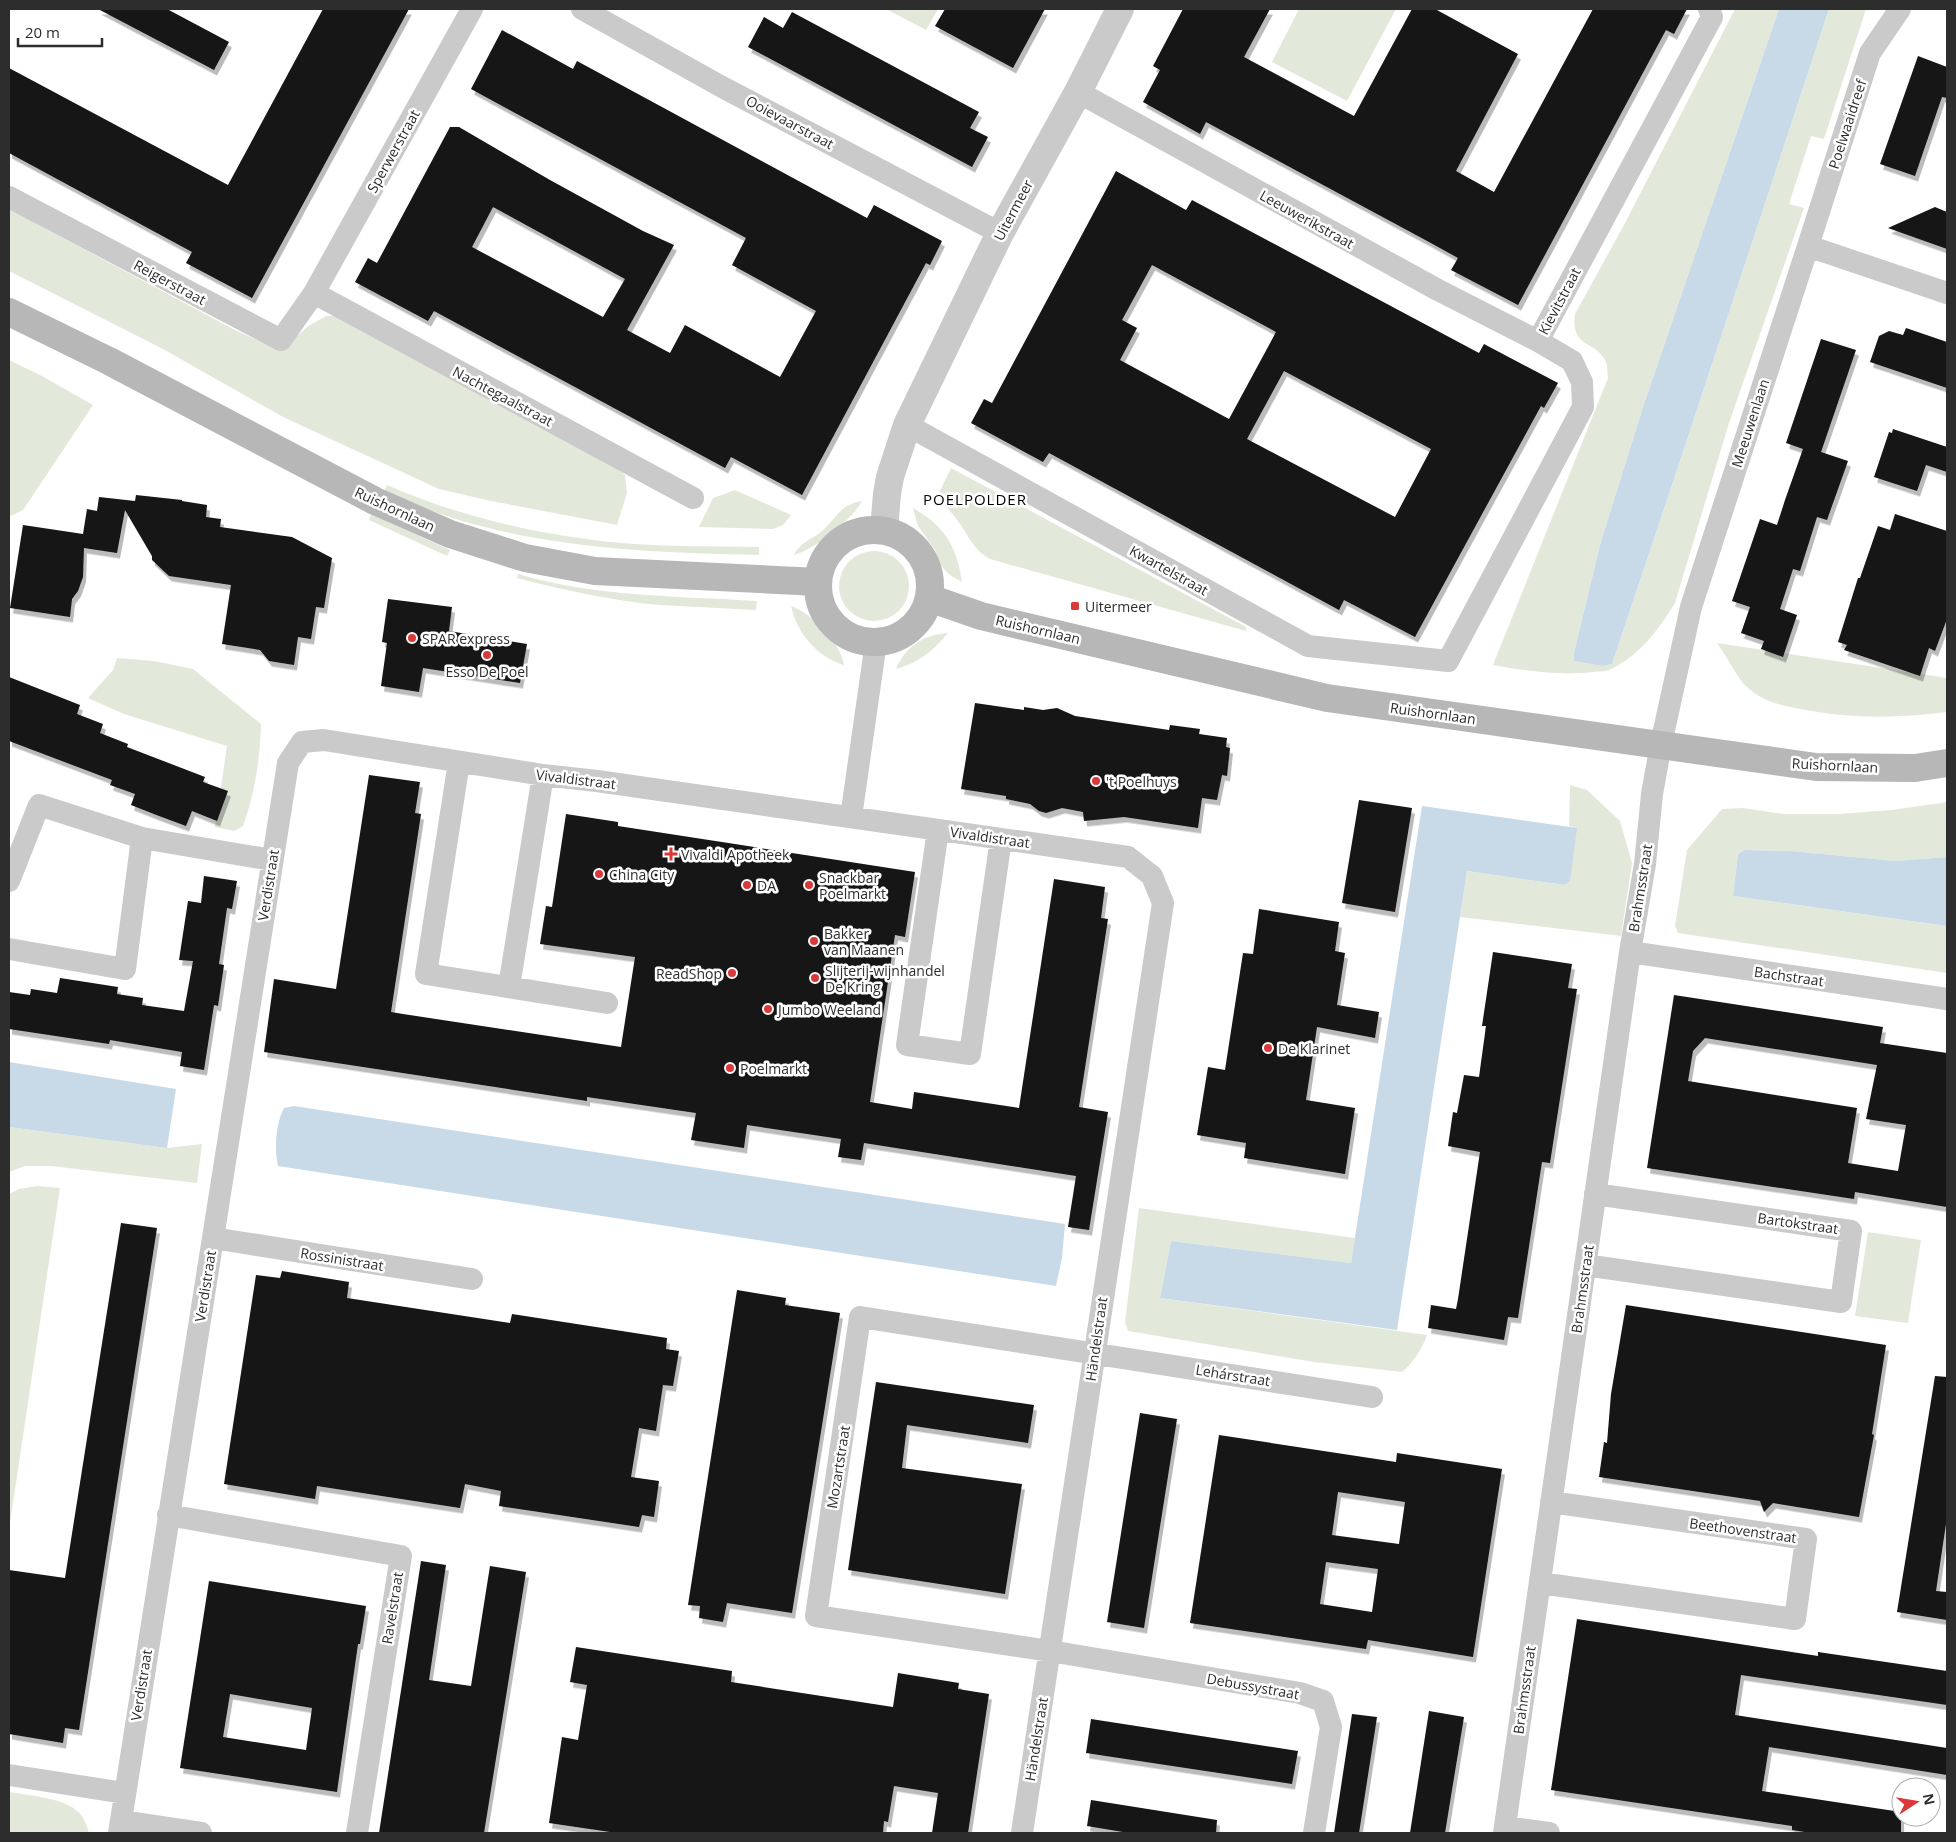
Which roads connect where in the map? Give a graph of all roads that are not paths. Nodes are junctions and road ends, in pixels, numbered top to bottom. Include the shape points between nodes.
1 (472, 9) edge
2 (582, 9) edge
3 (1120, 9) edge
4 (1709, 9) edge
5 (1900, 9) edge
6 (609, 15) edge
7 (1078, 92) junction
8 (9, 197) edge
9 (1000, 233) junction
10 (1808, 246) junction
11 (314, 293) junction
12 (1947, 293) edge
13 (9, 312) edge
14 (1538, 341) junction
15 (907, 425) junction
16 (693, 498) dead end
17 (884, 530) junction
18 (818, 582) junction
19 (929, 598) junction
20 (876, 642) junction
21 (1448, 662) joint
22 (302, 742) joint
23 (1661, 744) junction
24 (459, 762) junction
25 (1947, 763) edge
26 (543, 775) junction
27 (851, 817) junction
28 (938, 830) junction
29 (142, 838) junction
30 (1001, 839) junction
31 (1128, 858) joint
32 (272, 860) junction
33 (9, 881) edge
34 (9, 950) edge
35 (1630, 952) junction
36 (509, 987) junction
37 (1947, 1000) edge
38 (606, 1003) dead end
39 (1595, 1194) junction
40 (213, 1238) junction
41 (1585, 1265) junction
42 (472, 1279) dead end
43 (1094, 1352) junction
44 (1372, 1397) dead end
45 (1552, 1502) junction
46 (168, 1516) junction
47 (1540, 1583) junction
48 (1050, 1651) junction
49 (9, 1775) edge
50 (124, 1793) junction
51 (120, 1827) edge
52 (1504, 1830) edge
53 (201, 1833) edge
54 (357, 1833) edge
55 (1022, 1833) edge
56 (1314, 1833) edge
57 (1549, 1833) edge

1 - 11 street, Sperwerstraat
2 - 6 street, Ooievaarstraat
3 - 7 street, Uitermeer
4 - 14 street, Kievitstraat via 1712,17
5 - 10 street, Poelwaaidreef via 1870,53
6 - 9 street, Ooievaarstraat via 724,88
7 - 9 street, Uitermeer
7 - 14 street, Leeuwerikstraat via 1438,290
8 - 11 street, Reigerstraat via 281,340
9 - 15 street, Uitermeer
10 - 12 street
10 - 23 street, Meeuwenlaan via 1691,607
11 - 16 street, Nachtegaalstraat
13 - 18 main road, Ruishornlaan via 375,501 450,534 525,558 595,571
14 - 21 street, Kievitstraat via 1572,361 1582,382 1583,408
15 - 17 street, Uitermeer via 888,486
15 - 21 street, Kwartelstraat via 1308,646
17 - 18 main road via 865,530 839,541 826,555
17 - 19 main road via 905,538 921,554 929,575
18 - 20 main road via 823,610 834,625 858,640
19 - 20 main road via 924,612 910,629 898,637
19 - 23 main road, Ruishornlaan via 981,616 1327,698
20 - 27 street
22 - 24 street, Vivaldistraat via 324,740
22 - 32 street, Verdistraat via 288,763
23 - 25 main road, Ruishornlaan via 1816,767 1915,768
23 - 35 street, Brahmsstraat
24 - 26 street, Vivaldistraat
24 - 36 street via 426,974
26 - 27 street, Vivaldistraat
26 - 36 street
27 - 28 street, Vivaldistraat
28 - 30 street, Vivaldistraat
28 - 30 street via 907,1045 970,1054
29 - 32 street
29 - 33 street via 39,805
29 - 34 street via 125,969
30 - 31 street, Vivaldistraat
31 - 43 street, Händelstraat via 1152,876 1163,902
32 - 40 street, Verdistraat
35 - 37 street, Bachstraat
35 - 39 street, Brahmsstraat
36 - 38 street
39 - 41 street, Brahmsstraat
39 - 41 street, Bartokstraat via 1851,1231 1841,1302
40 - 42 street, Rossinistraat
40 - 46 street, Verdistraat
41 - 45 street, Brahmsstraat
43 - 44 street, Lehárstraat
43 - 48 street, Händelstraat
43 - 48 street, Mozartstraat via 860,1317 816,1616
45 - 47 street, Brahmsstraat
45 - 47 street, Beethovenstraat via 1806,1539 1795,1619
46 - 50 street, Verdistraat
46 - 54 street, Ravelstraat via 401,1556
47 - 52 street, Brahmsstraat
48 - 55 street, Händelstraat
48 - 56 street, Debussystraat via 1300,1693 1323,1702 1331,1727
49 - 50 street
50 - 51 street, Verdistraat
51 - 53 street
52 - 57 street

